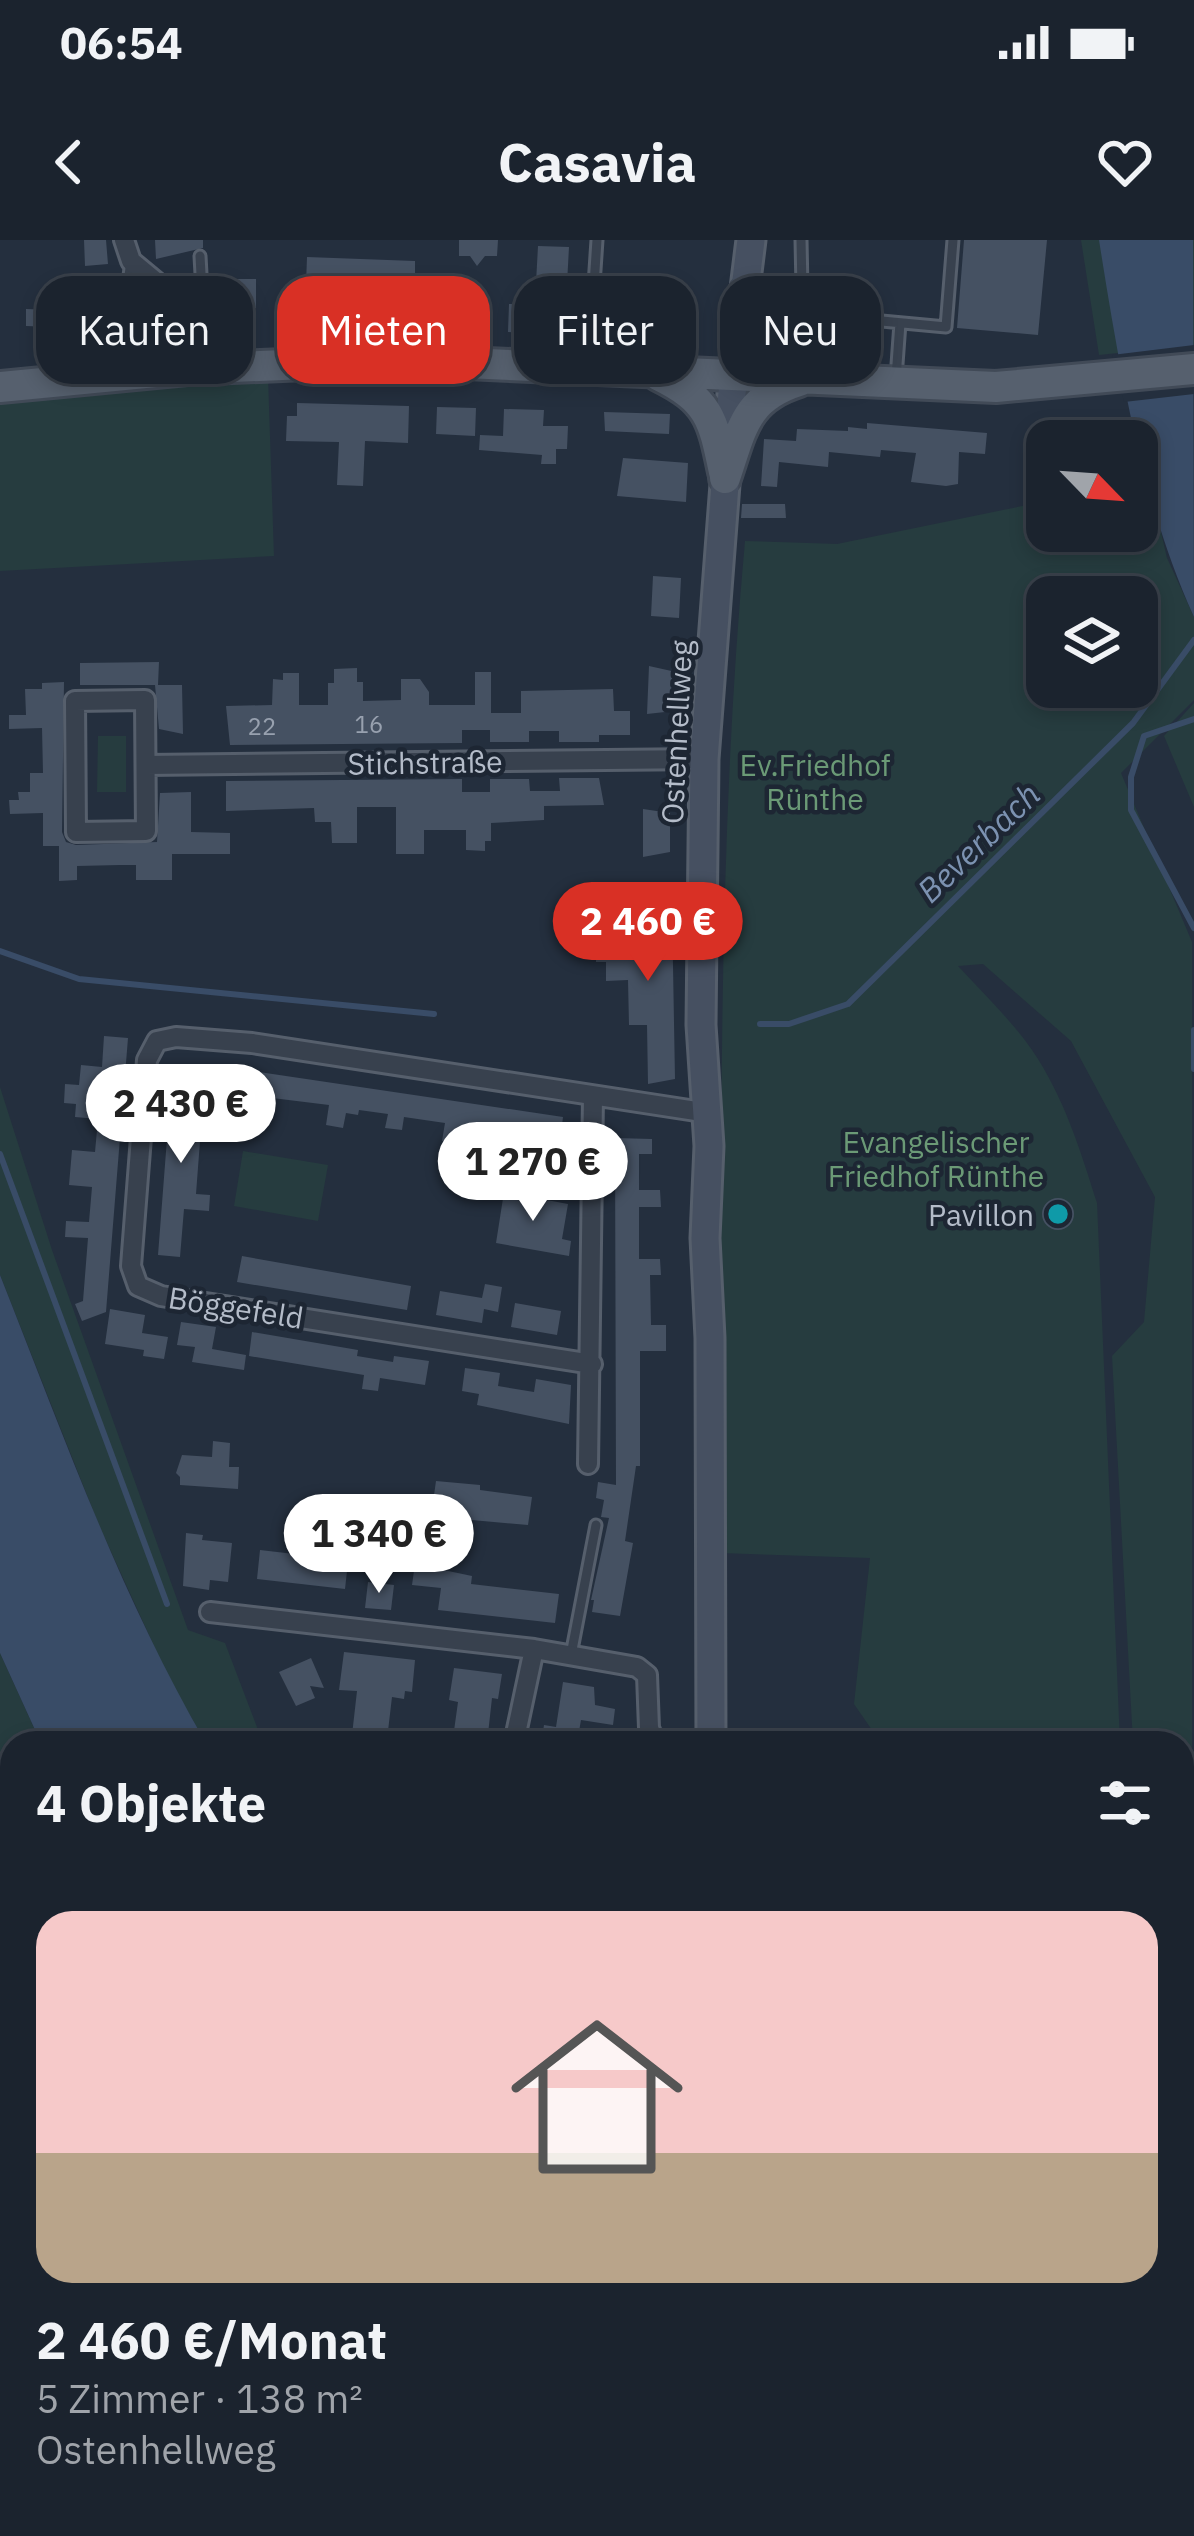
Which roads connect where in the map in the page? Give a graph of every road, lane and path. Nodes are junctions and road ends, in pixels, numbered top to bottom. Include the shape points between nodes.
1 (124, 240) edge
2 (597, 240) edge
3 (751, 240) edge
4 (801, 240) edge
5 (953, 240) edge
6 (200, 256) dead end
7 (131, 261) junction
8 (129, 276) edge
9 (149, 276) edge
10 (201, 276) edge
11 (595, 276) edge
12 (747, 276) edge
13 (900, 323) junction
14 (514, 364) edge
15 (253, 366) edge
16 (1194, 369) edge
17 (36, 383) edge
18 (881, 383) edge
19 (675, 384) edge
20 (733, 384) edge
21 (789, 384) edge
22 (895, 384) junction
23 (0, 387) edge
24 (725, 478) junction
25 (704, 759) junction
26 (146, 765) junction
27 (593, 1096) junction
28 (709, 1113) junction
29 (592, 1364) junction
30 (589, 1464) dead end
31 (596, 1526) dead end
32 (210, 1612) dead end
33 (534, 1649) junction
34 (571, 1655) junction
35 (517, 1731) edge
36 (650, 1731) edge
37 (712, 1731) edge

1 - 7 street
2 - 11 lane
3 - 12 main road, Ostenhellweg
4 - 13 lane via 802,288 828,316
5 - 13 lane via 946,327
6 - 10 lane
7 - 8 lane
7 - 9 street
13 - 22 lane
14 - 15 main road
16 - 22 main road via 996,387
17 - 23 main road
18 - 22 main road
19 - 24 main road via 709,412
20 - 24 main road, Ostenhellweg
21 - 24 main road via 755,403
24 - 25 main road, Ostenhellweg
25 - 26 street, Stichstraße
25 - 28 main road, Ostenhellweg via 701,1025
26 - 26 street via 145,700 75,701 76,832 146,831
27 - 28 street, Böggefeld
27 - 29 street
27 - 29 street, Böggefeld via 252,1043 157,1041 147,1060 131,1266 138,1286 160,1295
28 - 37 main road, Ostenhellweg
29 - 30 street
31 - 34 lane
32 - 33 street
33 - 34 street
33 - 35 street
34 - 36 street via 622,1662 647,1675

